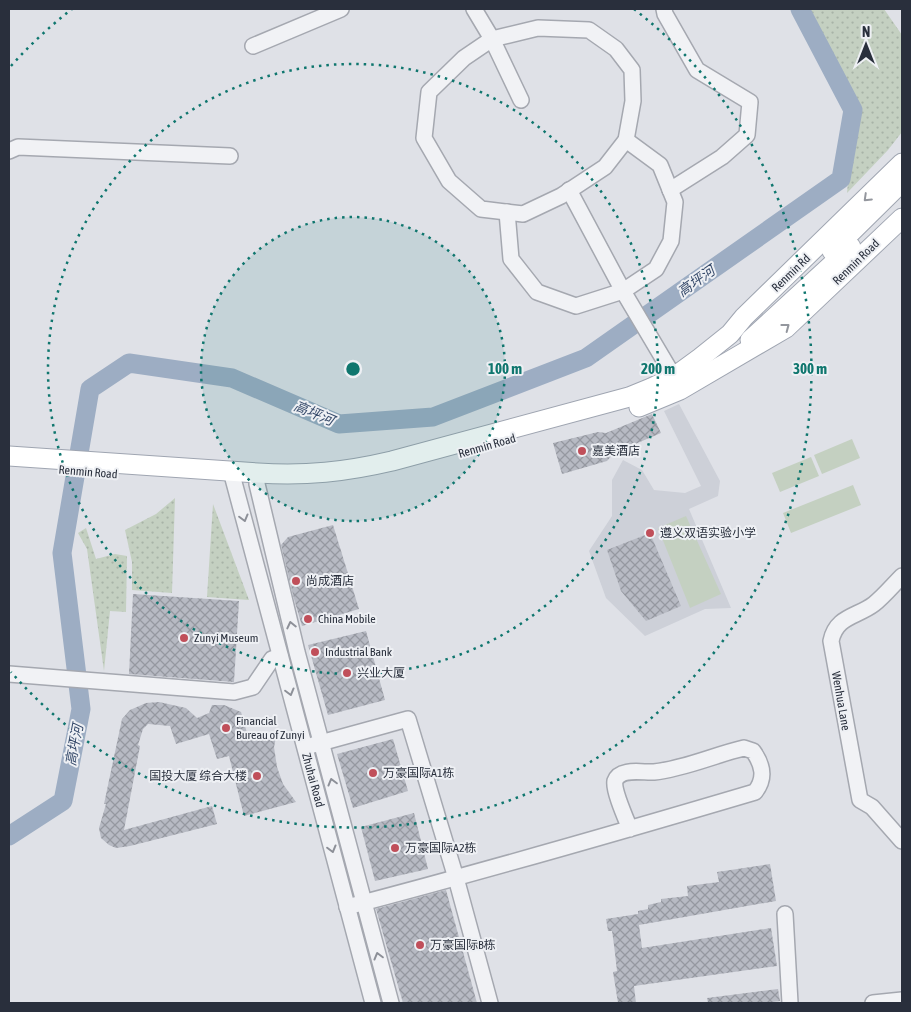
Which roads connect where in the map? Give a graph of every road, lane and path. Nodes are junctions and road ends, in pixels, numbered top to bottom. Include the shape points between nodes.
1 (341, 9) edge
2 (474, 9) edge
3 (664, 9) edge
4 (492, 39) junction
5 (253, 46) dead end
6 (521, 100) dead end
7 (626, 140) junction
8 (9, 150) edge
9 (230, 156) dead end
10 (902, 163) edge
11 (902, 182) edge
12 (569, 190) junction
13 (670, 190) junction
14 (902, 200) edge
15 (507, 212) junction
16 (902, 218) edge
17 (623, 291) junction
18 (708, 363) junction
19 (677, 383) junction
20 (9, 456) edge
21 (45, 464) junction
22 (9, 465) edge
23 (233, 476) junction
24 (258, 479) junction
25 (902, 576) edge
26 (280, 656) junction
27 (9, 674) edge
28 (321, 743) junction
29 (305, 748) junction
30 (630, 829) junction
31 (902, 841) edge
32 (456, 878) junction
33 (364, 902) junction
34 (347, 907) junction
35 (785, 914) dead end
36 (902, 1000) edge
37 (373, 1003) edge
38 (390, 1003) edge
39 (490, 1003) edge
40 (790, 1003) edge
41 (873, 1003) edge

1 - 5 street
2 - 4 street
3 - 13 street via 697,70 750,102 747,135 722,157
4 - 6 street
4 - 7 street via 538,28 589,30 616,49 632,70 634,100
4 - 15 street via 464,58 429,92 424,138 449,180 481,209
7 - 12 street via 604,167
7 - 13 street via 660,165
8 - 9 street via 18,147
10 -> 18 main road, Renmin Rd via 744,318
11 - 18 main road
12 - 15 street via 523,214
12 - 17 street
13 - 17 street via 675,202 671,241 656,269
14 - 18 main road via 792,302
15 - 17 street via 511,259 537,292 576,306
18 -> 16 main road, Renmin Road via 765,341 786,328
17 - 19 street
18 - 19 main road, Renmin Road
19 - 24 main road, Renmin Road via 636,408 377,476 321,485 289,486
20 - 21 main road, Renmin Road
21 - 22 main road, Renmin Road
21 - 23 main road, Renmin Road
23 - 24 main road, Renmin Road
23 -> 26 street, Zhuhai Road
28 -> 24 street, Zhuhai Road
25 - 31 street, Wenhua Lane via 873,605 849,616 833,630 831,641 860,800 872,807
26 - 27 street via 272,659 253,687 234,692
26 -> 29 street, Zhuhai Road
28 - 29 street
28 - 32 street via 408,719
33 -> 28 street, Zhuhai Road
29 -> 34 street, Zhuhai Road
30 - 30 street via 755,792 762,783 758,757 744,748 670,769 619,776 616,789
30 - 32 street
32 - 33 street
32 - 39 street
33 - 34 street
38 -> 33 street, Zhuhai Road
34 - 37 street, Zhuhai Road
35 - 40 street
36 - 41 street

